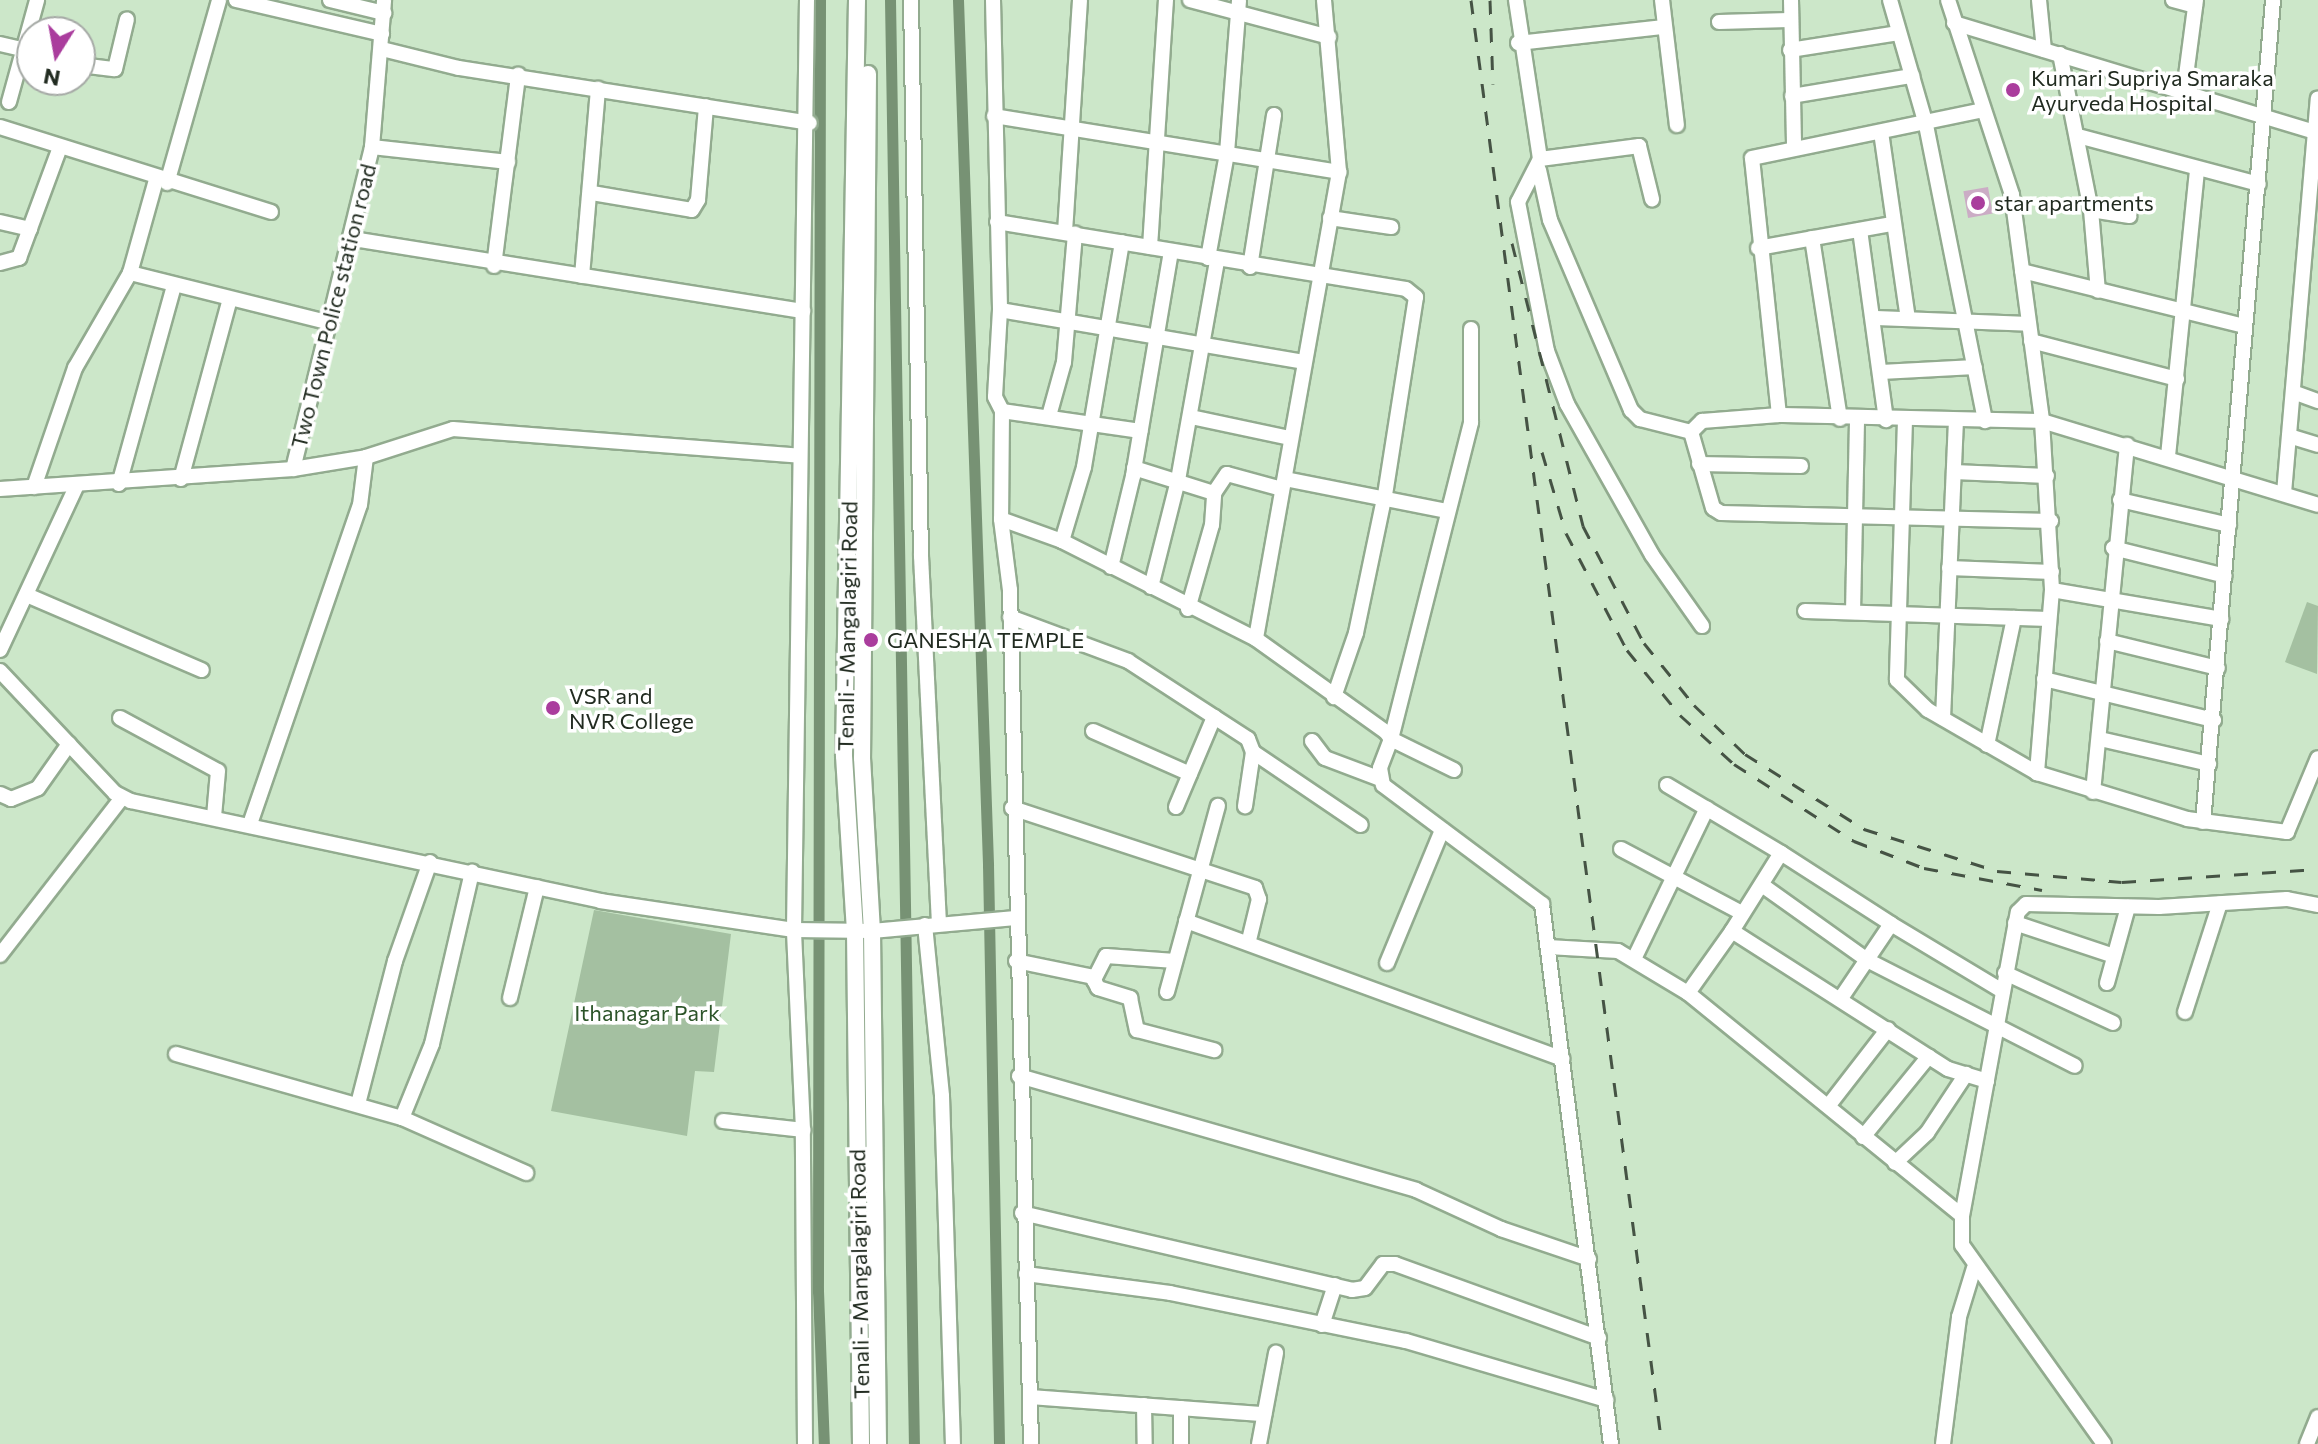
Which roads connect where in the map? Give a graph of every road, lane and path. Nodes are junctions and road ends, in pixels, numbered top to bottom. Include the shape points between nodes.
1 (219, 0) edge
2 (236, 0) edge
3 (330, 0) edge
4 (807, 0) edge
5 (857, 0) edge
6 (868, 0) edge
7 (911, 0) edge
8 (993, 0) edge
9 (1080, 0) edge
10 (1166, 0) edge
11 (1190, 0) edge
12 (1324, 0) edge
13 (1516, 0) edge
14 (1662, 0) edge
15 (1791, 0) edge
16 (1890, 0) edge
17 (1948, 0) edge
18 (2039, 0) edge
19 (2173, 0) edge
20 (2273, 0) edge
21 (2195, 3) edge
22 (384, 6) edge
23 (1239, 6) edge
24 (127, 19) dead end
25 (1789, 20) junction
26 (1719, 22) dead end
27 (1954, 23) junction
28 (1664, 27) junction
29 (1899, 33) junction
30 (1329, 37) junction
31 (382, 42) junction
32 (1518, 43) junction
33 (1790, 50) junction
34 (2044, 50) junction
35 (2060, 54) junction
36 (96, 67) edge
37 (518, 75) junction
38 (1912, 76) junction
39 (16, 83) edge
40 (598, 89) junction
41 (2184, 91) junction
42 (1792, 96) junction
43 (2318, 98) edge
44 (9, 102) dead end
45 (706, 106) junction
46 (1983, 110) junction
47 (1274, 115) dead end
48 (994, 116) junction
49 (2265, 117) junction
50 (810, 123) junction
51 (1677, 125) dead end
52 (1926, 125) junction
53 (0, 127) edge
54 (1073, 130) junction
55 (1881, 132) junction
56 (2317, 133) edge
57 (2078, 136) junction
58 (1155, 138) junction
59 (60, 147) junction
60 (372, 147) junction
61 (1794, 148) junction
62 (1227, 153) junction
63 (1267, 160) junction
64 (508, 162) junction
65 (1540, 164) junction
66 (2197, 169) junction
67 (1339, 172) junction
68 (162, 182) junction
69 (2259, 184) junction
70 (592, 193) junction
71 (1652, 199) dead end
72 (2314, 209) edge
73 (2091, 210) junction
74 (271, 212) dead end
75 (2130, 216) dead end
76 (1330, 218) junction
77 (0, 222) edge
78 (997, 222) junction
79 (1891, 224) junction
80 (1391, 227) dead end
81 (30, 229) junction
82 (1860, 230) junction
83 (1070, 232) junction
84 (1812, 238) junction
85 (353, 239) junction
86 (1122, 242) junction
87 (1150, 247) junction
88 (1758, 248) junction
89 (1171, 251) junction
90 (1212, 259) junction
91 (0, 263) edge
92 (494, 266) junction
93 (1250, 267) junction
94 (2022, 271) junction
95 (130, 273) junction
96 (582, 276) junction
97 (1318, 276) junction
98 (173, 289) junction
99 (2098, 291) junction
100 (229, 302) junction
101 (1000, 310) junction
102 (803, 311) junction
103 (2182, 314) junction
104 (1068, 318) junction
105 (1876, 318) junction
106 (1908, 319) junction
107 (1966, 319) junction
108 (331, 323) junction
109 (2029, 324) junction
110 (1109, 325) junction
111 (2244, 326) junction
112 (1471, 329) dead end
113 (1154, 334) junction
114 (1203, 341) junction
115 (2031, 341) junction
116 (1304, 362) junction
117 (1975, 367) junction
118 (1881, 372) junction
119 (2177, 379) junction
120 (2293, 392) junction
121 (2318, 401) edge
122 (1002, 411) junction
123 (1779, 415) junction
124 (1049, 416) junction
125 (1191, 417) junction
126 (1840, 419) junction
127 (1857, 419) junction
128 (1886, 420) junction
129 (1905, 420) junction
130 (1956, 421) junction
131 (1985, 421) junction
132 (2042, 421) junction
133 (1092, 423) junction
134 (1141, 431) junction
135 (1691, 432) junction
136 (2289, 436) junction
137 (1290, 438) junction
138 (2127, 445) junction
139 (2318, 445) edge
140 (800, 456) junction
141 (2168, 456) junction
142 (366, 457) junction
143 (1699, 464) junction
144 (1801, 466) dead end
145 (1134, 468) junction
146 (293, 469) junction
147 (1954, 472) junction
148 (2233, 475) junction
149 (2047, 476) junction
150 (181, 479) junction
151 (1178, 480) junction
152 (119, 484) junction
153 (1283, 484) junction
154 (77, 485) junction
155 (34, 487) junction
156 (0, 489) edge
157 (1214, 493) junction
158 (2284, 493) junction
159 (1385, 494) junction
160 (2120, 500) junction
161 (2318, 505) edge
162 (1447, 511) junction
163 (1856, 512) junction
164 (1901, 514) junction
165 (1951, 516) junction
166 (1001, 519) junction
167 (2051, 521) junction
168 (2229, 525) junction
169 (1062, 541) junction
170 (2113, 548) junction
171 (1111, 567) junction
172 (1949, 568) junction
173 (2052, 572) junction
174 (2225, 576) junction
175 (1151, 587) junction
176 (2052, 590) junction
177 (29, 596) junction
178 (2111, 597) junction
179 (1188, 609) junction
180 (1805, 611) dead end
181 (1898, 611) junction
182 (1853, 612) junction
183 (1945, 616) junction
184 (1010, 617) junction
185 (2014, 618) junction
186 (2049, 619) junction
187 (2222, 619) junction
188 (1702, 626) dead end
189 (1256, 639) junction
190 (2107, 641) junction
191 (0, 650) edge
192 (2218, 668) junction
193 (202, 670) dead end
194 (0, 671) edge
195 (2044, 679) junction
196 (2105, 689) junction
197 (1334, 697) junction
198 (1214, 717) junction
199 (120, 718) dead end
200 (1943, 718) junction
201 (2214, 720) junction
202 (1093, 731) dead end
203 (1391, 739) junction
204 (2100, 739) junction
205 (1312, 741) dead end
206 (69, 744) junction
207 (1987, 745) junction
208 (1253, 752) junction
209 (2318, 758) edge
210 (2209, 764) junction
211 (1454, 770) dead end
212 (2037, 773) junction
213 (1190, 774) junction
214 (1378, 778) junction
215 (1667, 785) dead end
216 (2093, 792) junction
217 (0, 794) edge
218 (122, 798) junction
219 (1218, 806) dead end
220 (1245, 806) dead end
221 (1176, 807) dead end
222 (1012, 808) junction
223 (1707, 808) junction
224 (214, 817) junction
225 (2203, 822) junction
226 (250, 824) junction
227 (1361, 825) dead end
228 (1442, 830) junction
229 (1621, 849) dead end
230 (1781, 853) junction
231 (430, 862) junction
232 (1200, 870) junction
233 (472, 872) junction
234 (1674, 872) junction
235 (1762, 885) junction
236 (537, 887) junction
237 (2220, 903) junction
238 (2318, 905) edge
239 (2128, 907) junction
240 (1742, 913) junction
241 (1015, 918) junction
242 (1186, 921) junction
243 (2015, 923) junction
244 (1891, 924) junction
245 (925, 925) junction
246 (799, 930) junction
247 (864, 931) junction
248 (1732, 931) junction
249 (1249, 940) junction
250 (1548, 947) junction
251 (0, 955) edge
252 (2114, 956) junction
253 (1635, 957) junction
254 (1867, 960) junction
255 (1016, 961) junction
256 (1175, 961) junction
257 (1387, 963) dead end
258 (2005, 973) junction
259 (1094, 977) junction
260 (2107, 983) dead end
261 (2001, 990) junction
262 (1167, 992) dead end
263 (1688, 993) junction
264 (510, 998) dead end
265 (1841, 998) junction
266 (2185, 1012) dead end
267 (2113, 1023) dead end
268 (1996, 1026) junction
269 (1888, 1029) junction
270 (1214, 1050) dead end
271 (176, 1054) dead end
272 (1929, 1056) junction
273 (1563, 1059) junction
274 (2075, 1066) dead end
275 (1966, 1074) junction
276 (1019, 1076) junction
277 (1987, 1081) junction
278 (358, 1104) junction
279 (1829, 1105) junction
280 (402, 1118) junction
281 (723, 1121) dead end
282 (803, 1130) junction
283 (1863, 1137) junction
284 (1895, 1163) junction
285 (526, 1173) dead end
286 (1022, 1213) junction
287 (1962, 1216) junction
288 (1589, 1259) junction
289 (1974, 1268) junction
290 (1026, 1274) junction
291 (1335, 1285) junction
292 (1322, 1325) junction
293 (1599, 1338) junction
294 (1276, 1353) dead end
295 (1030, 1397) junction
296 (1606, 1400) junction
297 (1144, 1405) junction
298 (1181, 1408) junction
299 (1264, 1414) junction
300 (2318, 1417) edge
301 (805, 1444) edge
302 (861, 1444) edge
303 (878, 1444) edge
304 (953, 1444) edge
305 (1031, 1444) edge
306 (1145, 1444) edge
307 (1181, 1444) edge
308 (1259, 1444) edge
309 (1611, 1444) edge
310 (1943, 1444) edge
311 (2104, 1444) edge
312 (2307, 1444) edge

1 - 68 street
2 - 31 street
3 - 22 street
4 - 50 street
5 - 247 main road, Tenali - Mangalagiri Road via 844,756
6 - 247 main road, Tenali - Mangalagiri Road
7 - 245 street
8 - 48 street
9 - 54 street
10 - 58 street
11 - 23 street
12 - 30 street
13 - 32 street
14 - 28 street
15 - 25 street
16 - 29 street
17 - 27 street
18 - 34 street
19 - 21 street
20 - 49 street
21 - 41 street
22 - 31 street, Two Town Police station road
23 - 30 street
23 - 62 street
24 - 36 street via 115,69
25 - 26 street
25 - 33 street
27 - 34 street
27 - 46 street
28 - 32 street
28 - 51 street
29 - 33 street
29 - 38 street
30 - 67 street
31 - 37 street
31 - 60 street, Two Town Police station road
32 - 65 street
33 - 42 street
34 - 35 street
35 - 41 street
35 - 57 street
37 - 40 street
37 - 64 street
38 - 42 street
38 - 52 street
39 - 44 street
40 - 45 street
40 - 70 street
41 - 49 street
42 - 61 street
43 - 56 street
45 - 50 street
45 - 70 street via 698,200 692,210
46 - 52 street
46 - 94 street via 2012,195
47 - 63 street
48 - 54 street
48 - 78 street
49 - 56 street
49 - 69 street
50 - 102 street
52 - 55 street
52 - 107 street
53 - 59 street
54 - 58 street
54 - 83 street
55 - 61 street
55 - 79 street
56 - 72 street
57 - 66 street
57 - 73 street
58 - 62 street
58 - 87 street
59 - 68 street
59 - 81 street
60 - 64 street
60 - 85 street, Two Town Police station road
61 - 88 street via 1752,158
62 - 63 street
62 - 90 street
63 - 67 street
63 - 93 street
64 - 92 street
65 - 71 street via 1639,146
65 - 135 street via 1550,220 1631,410 1640,419
65 - 188 street via 1518,202 1547,351 1567,404 1652,555
66 - 69 street
66 - 103 street
67 - 76 street
68 - 74 street
68 - 95 street
69 - 111 street
70 - 96 street
72 - 120 street
73 - 75 street
73 - 99 street
76 - 80 street
76 - 97 street
77 - 81 street
78 - 83 street
78 - 101 street
79 - 82 street
79 - 106 street
81 - 91 street via 16,262
82 - 84 street
82 - 105 street
83 - 86 street
83 - 104 street
84 - 88 street
84 - 126 street
85 - 92 street
85 - 108 street, Two Town Police station road
86 - 87 street
86 - 110 street
87 - 89 street
88 - 123 street
89 - 90 street
89 - 113 street
90 - 93 street
90 - 114 street
92 - 96 street
93 - 97 street
94 - 99 street
94 - 109 street
95 - 98 street
95 - 155 street via 75,368
96 - 102 street
97 - 116 street
97 - 159 street via 1406,289 1416,297
98 - 100 street
98 - 152 street
99 - 103 street
100 - 108 street
100 - 150 street
101 - 104 street
101 - 122 street via 995,397
102 - 140 street
103 - 111 street
103 - 119 street
104 - 110 street
104 - 124 street
105 - 106 street
105 - 118 street
106 - 107 street
107 - 109 street
107 - 117 street
108 - 146 street, Two Town Police station road
109 - 115 street
110 - 113 street
110 - 133 street
111 - 148 street
112 - 162 street via 1473,408
113 - 114 street
113 - 134 street
114 - 116 street
114 - 125 street
115 - 119 street
115 - 132 street
116 - 137 street
117 - 118 street
117 - 131 street
118 - 128 street
119 - 141 street
120 - 121 street
120 - 136 street
122 - 124 street
122 - 166 street
123 - 126 street
123 - 135 street via 1702,421
124 - 133 street
125 - 137 street
125 - 151 street
126 - 127 street
127 - 128 street
127 - 163 street
128 - 129 street
129 - 130 street
129 - 164 street
130 - 131 street
130 - 147 street
131 - 132 street
132 - 138 street
132 - 149 street
133 - 134 street
133 - 169 street
134 - 145 street
135 - 143 street
136 - 139 street
136 - 158 street
137 - 153 street
138 - 141 street
138 - 160 street
140 - 142 street via 453,429
140 - 246 street
141 - 148 street
142 - 146 street
142 - 226 street via 360,505
143 - 144 street
143 - 163 street via 1721,513
145 - 151 street
145 - 171 street
146 - 150 street
147 - 149 street
147 - 165 street
148 - 158 street
148 - 168 street
149 - 167 street
150 - 152 street
151 - 157 street
151 - 175 street
152 - 154 street
153 - 157 street via 1227,474
153 - 159 street
153 - 189 street
154 - 155 street
154 - 177 street
155 - 156 street
157 - 179 street via 1212,525
158 - 161 street
159 - 162 street
159 - 197 street via 1356,633
160 - 168 street
160 - 170 street
162 - 203 street
163 - 164 street
163 - 182 street
164 - 165 street
164 - 181 street
165 - 167 street
165 - 172 street
166 - 169 street
166 - 184 street
167 - 173 street
168 - 174 street
169 - 171 street
170 - 174 street
170 - 178 street
171 - 175 street
172 - 173 street
172 - 183 street
173 - 176 street
174 - 187 street
175 - 179 street
176 - 178 street
176 - 186 street
177 - 191 street
177 - 193 street
178 - 187 street
178 - 190 street
179 - 189 street
180 - 182 street
181 - 182 street
181 - 183 street
181 - 200 street via 1897,680
183 - 185 street
183 - 200 street
184 - 198 street via 1128,661
184 - 222 street
185 - 186 street
185 - 207 street
186 - 195 street
187 - 192 street
189 - 197 street
190 - 192 street
190 - 196 street
192 - 201 street
194 - 206 street
195 - 196 street
195 - 212 street
196 - 201 street
196 - 204 street
197 - 203 street
198 - 208 street via 1248,739
198 - 213 street
199 - 224 street via 218,771 222,787
200 - 207 street
201 - 210 street
202 - 213 street
203 - 211 street
203 - 214 street
204 - 210 street
204 - 216 street
205 - 214 street via 1325,758
206 - 217 street via 41,785 11,799
206 - 218 street
207 - 212 street
208 - 220 street
208 - 227 street
209 - 225 street via 2292,829
210 - 225 street
212 - 216 street
213 - 221 street
214 - 228 street
215 - 223 street
216 - 225 street
218 - 224 street
218 - 251 street
219 - 232 street
222 - 232 street
222 - 241 street
223 - 230 street
223 - 234 street
224 - 226 street
226 - 231 street
228 - 250 street via 1542,904
228 - 257 street
229 - 234 street
230 - 235 street
230 - 244 street
231 - 233 street
231 - 278 street via 395,961
232 - 242 street
232 - 249 street via 1258,891
233 - 236 street
233 - 280 street via 432,1044
234 - 240 street
234 - 253 street
235 - 240 street
235 - 254 street
236 - 246 street
236 - 264 street
237 - 238 street via 2287,899
237 - 239 street
237 - 266 street
239 - 243 street via 2026,904
239 - 252 street
240 - 248 street
241 - 245 street
241 - 255 street
242 - 249 street
242 - 256 street
243 - 252 street
243 - 258 street
244 - 254 street
244 - 261 street
245 - 247 street
245 - 304 street via 942,1096
246 - 247 street
246 - 282 street
247 - 302 main road, Tenali - Mangalagiri Road
247 - 303 main road, Tenali - Mangalagiri Road
248 - 263 street
248 - 265 street
249 - 273 street
250 - 253 street
250 - 273 street
252 - 260 street
253 - 263 street
254 - 265 street
254 - 268 street
255 - 259 street
255 - 276 street
256 - 259 street via 1106,956
256 - 262 street
258 - 261 street
258 - 267 street
259 - 270 street via 1098,988 1130,998 1137,1030
261 - 268 street
263 - 279 street
265 - 269 street
268 - 274 street
268 - 277 street
269 - 272 street
269 - 279 street
271 - 278 street
272 - 275 street
272 - 283 street
273 - 288 street
275 - 277 street
275 - 284 street via 1927,1133
276 - 286 street
276 - 288 street via 1416,1190 1512,1233
277 - 287 street
278 - 280 street
279 - 283 street
280 - 285 street
281 - 282 street
282 - 301 street
283 - 284 street
284 - 287 street
286 - 290 street
286 - 291 street
287 - 289 street via 1964,1253
288 - 293 street
289 - 310 street via 1959,1317
289 - 311 street via 2045,1353
290 - 292 street via 1170,1293
290 - 295 street
291 - 292 street
291 - 293 street via 1360,1290 1383,1264 1395,1264
292 - 296 street via 1416,1343
293 - 296 street
294 - 299 street
295 - 297 street
295 - 305 street
296 - 309 street
297 - 298 street
297 - 306 street
298 - 299 street
298 - 307 street
299 - 308 street
300 - 312 street

